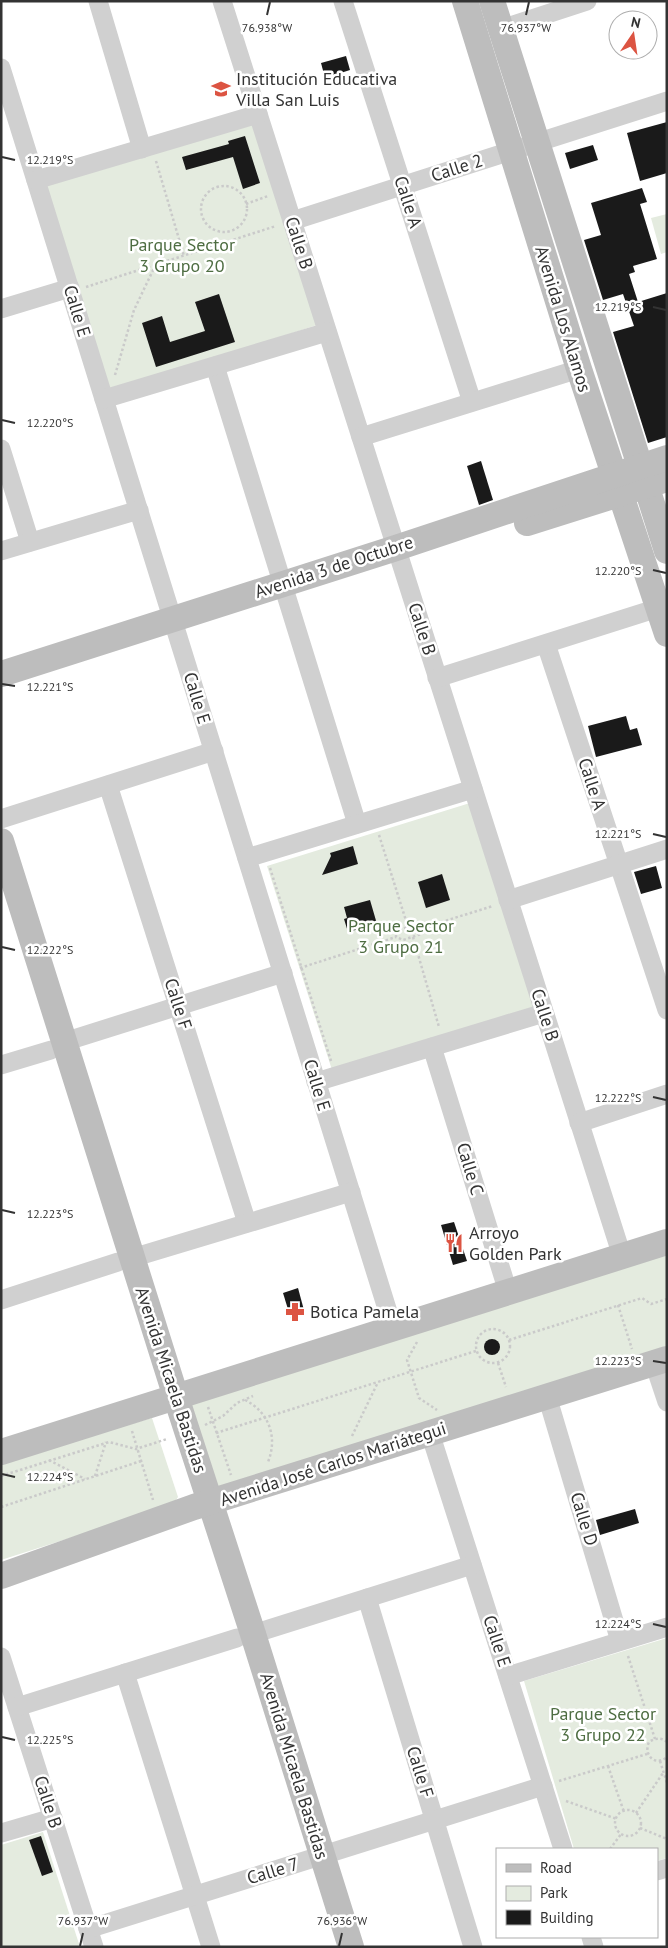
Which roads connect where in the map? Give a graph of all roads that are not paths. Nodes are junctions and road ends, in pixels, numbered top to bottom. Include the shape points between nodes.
1 (98, 1) edge
2 (222, 1) edge
3 (343, 1) edge
4 (464, 1) edge
5 (492, 1) edge
6 (587, 1) edge
7 (501, 29) junction
8 (1, 70) edge
9 (667, 101) edge
10 (258, 114) junction
11 (537, 143) junction
12 (511, 151) junction
13 (148, 152) junction
14 (36, 180) junction
15 (403, 185) junction
16 (292, 221) junction
17 (70, 290) junction
18 (1, 309) edge
19 (327, 332) junction
20 (215, 366) junction
21 (579, 369) junction
22 (104, 400) junction
23 (472, 402) junction
24 (361, 437) junction
25 (1, 449) edge
26 (667, 458) edge
27 (651, 477) edge
28 (617, 484) junction
29 (139, 510) junction
30 (30, 542) junction
31 (1, 551) edge
32 (667, 551) edge
33 (399, 555) junction
34 (285, 591) junction
35 (658, 608) junction
36 (175, 626) junction
37 (667, 634) edge
38 (546, 644) junction
39 (1, 674) edge
40 (437, 678) junction
41 (1, 690) edge
42 (214, 751) junction
43 (108, 785) junction
44 (473, 789) junction
45 (1, 819) edge
46 (366, 822) junction
47 (1, 841) edge
48 (667, 849) edge
49 (247, 858) junction
50 (619, 864) junction
51 (1, 892) edge
52 (508, 900) junction
53 (283, 973) junction
54 (178, 1006) junction
55 (667, 1010) edge
56 (544, 1012) junction
57 (438, 1045) junction
58 (57, 1046) junction
59 (1, 1065) edge
60 (316, 1082) junction
61 (667, 1094) edge
62 (579, 1123) junction
63 (351, 1192) junction
64 (248, 1223) junction
65 (667, 1242) edge
66 (622, 1256) junction
67 (125, 1260) junction
68 (508, 1292) junction
69 (3, 1295) edge
70 (400, 1337) junction
71 (653, 1363) edge
72 (547, 1396) junction
73 (168, 1399) junction
74 (667, 1402) edge
75 (430, 1433) junction
76 (12, 1449) edge
77 (202, 1505) junction
78 (472, 1565) junction
79 (1, 1576) edge
80 (367, 1598) junction
81 (667, 1627) edge
82 (245, 1636) junction
83 (620, 1641) junction
84 (1, 1657) edge
85 (125, 1673) junction
86 (508, 1676) junction
87 (17, 1707) junction
88 (543, 1786) junction
89 (53, 1818) junction
90 (434, 1820) junction
91 (1, 1833) edge
92 (563, 1848) edge
93 (315, 1858) junction
94 (195, 1896) junction
95 (91, 1938) edge
96 (211, 1947) edge
97 (336, 1947) edge
98 (351, 1947) edge
99 (473, 1947) edge

1 - 13 street
2 - 10 street, Calle B
3 - 15 street, Calle A
4 - 12 street, Avenida Los Alamos
5 - 7 street, Avenida Los Alamos
6 - 7 street
7 - 11 street, Avenida Los Alamos
8 - 14 street, Calle E
9 - 11 street
10 - 13 street
10 - 16 street, Calle B
11 - 12 street, Calle 2
11 - 27 street, Avenida Los Alamos
12 - 15 street, Calle 2
12 - 21 street, Avenida Los Alamos
13 - 14 street
14 - 17 street, Calle E
15 - 16 street, Calle 2
15 - 23 street, Calle A
16 - 19 street, Calle B
17 - 18 street
17 - 22 street, Calle E
19 - 20 street
19 - 24 street, Calle B
20 - 22 street
20 - 34 street
21 - 23 street
21 - 28 street, Avenida Los Alamos
22 - 29 street, Calle E
23 - 24 street
24 - 33 street, Calle B
25 - 30 street
26 - 27 street, Avenida 3 de Octubre
27 - 28 street, Avenida 3 de Octubre
27 - 32 street, Avenida Los Alamos
28 - 33 street, Avenida 3 de Octubre
28 - 35 street, Avenida Los Alamos
29 - 30 street
29 - 36 street, Calle E
30 - 31 street
33 - 34 street, Avenida 3 de Octubre
33 - 40 street, Calle B
34 - 36 street, Avenida 3 de Octubre
34 - 46 street
35 - 37 street, Avenida Los Alamos
35 - 38 street
36 - 39 street, Avenida 3 de Octubre
36 - 41 street, Avenida 3 de Octubre
36 - 42 street, Calle E
38 - 40 street
38 - 50 street, Calle A
40 - 44 street, Calle B
42 - 43 street
42 - 49 street, Calle E
43 - 45 street
43 - 54 street, Calle F
44 - 46 street
44 - 52 street, Calle B
46 - 49 street
47 - 58 street, Avenida Micaela Bastidas
48 - 50 street
49 - 53 street, Calle E
50 - 52 street
50 - 55 street, Calle A
51 - 58 street, Avenida Micaela Bastidas
52 - 56 street, Calle B
53 - 54 street
53 - 60 street, Calle E
54 - 58 street
54 - 64 street, Calle F
56 - 57 street
56 - 62 street, Calle B
57 - 60 street
57 - 68 street, Calle C
58 - 59 street
58 - 67 street, Avenida Micaela Bastidas
60 - 63 street, Calle E
61 - 62 street
62 - 66 street, Calle B
63 - 64 street
63 - 70 street, Calle E
64 - 67 street
65 - 66 street
66 - 68 street
67 - 69 street
67 - 73 street, Avenida Micaela Bastidas
68 - 70 street
70 - 73 street
71 - 72 street, Avenida José Carlos Mariátegui
71 - 74 street
72 - 75 street, Avenida José Carlos Mariátegui
72 - 83 street, Calle D
73 - 76 street
73 - 77 street, Avenida Micaela Bastidas
75 - 77 street, Avenida José Carlos Mariátegui
75 - 78 street, Calle E
77 - 79 street, Avenida José Carlos Mariátegui
77 - 82 street, Avenida Micaela Bastidas
78 - 80 street
78 - 86 street, Calle E
80 - 82 street
80 - 90 street, Calle F
81 - 83 street
82 - 85 street
82 - 93 street, Avenida Micaela Bastidas
83 - 86 street
84 - 87 street, Calle B
85 - 87 street
85 - 94 street
86 - 88 street, Calle E
87 - 89 street, Calle B
88 - 90 street, Calle 7
88 - 92 street, Calle E
89 - 91 street
89 - 95 street, Calle B
90 - 93 street, Calle 7
90 - 99 street, Calle F
93 - 94 street, Calle 7
93 - 97 street, Avenida Micaela Bastidas
93 - 98 street, Avenida Micaela Bastidas
94 - 95 street, Calle 7
94 - 96 street

